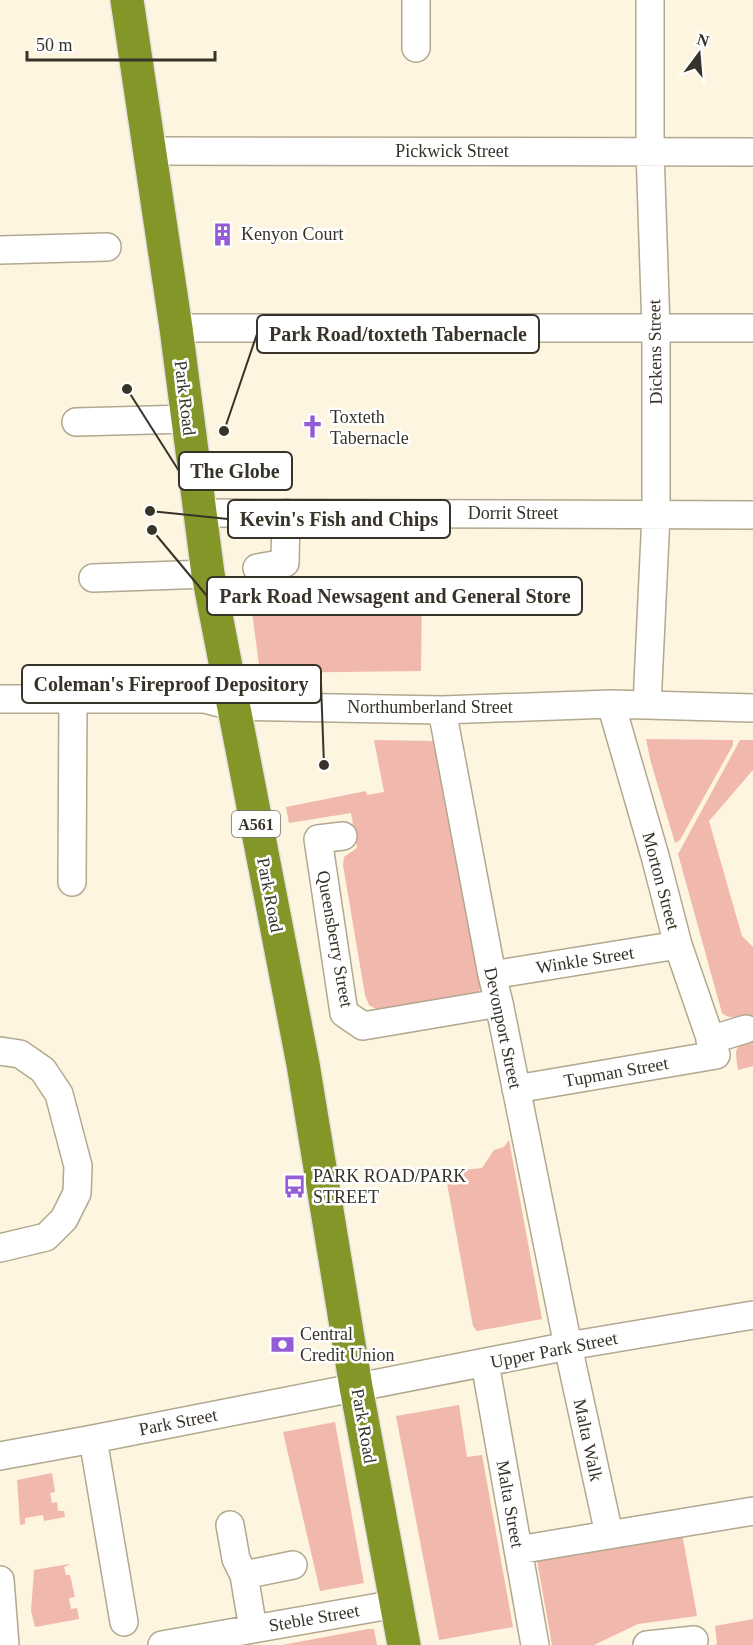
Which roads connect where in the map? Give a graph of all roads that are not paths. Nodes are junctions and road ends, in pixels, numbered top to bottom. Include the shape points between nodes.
1 (128, 0) edge
2 (416, 0) edge
3 (650, 0) edge
4 (416, 48) dead end
5 (151, 151) junction
6 (650, 151) junction
7 (753, 152) edge
8 (106, 247) dead end
9 (0, 250) edge
10 (176, 328) junction
11 (656, 328) junction
12 (753, 328) edge
13 (188, 419) junction
14 (76, 422) dead end
15 (201, 513) junction
16 (286, 513) junction
17 (656, 514) junction
18 (753, 515) edge
19 (257, 568) dead end
20 (208, 574) junction
21 (93, 578) dead end
22 (0, 699) edge
23 (73, 700) junction
24 (611, 704) junction
25 (647, 705) junction
26 (232, 706) junction
27 (753, 708) edge
28 (442, 710) junction
29 (343, 836) dead end
30 (72, 882) dead end
31 (678, 945) junction
32 (492, 975) junction
33 (499, 1003) junction
34 (746, 1029) dead end
35 (713, 1048) junction
36 (0, 1051) edge
37 (516, 1089) junction
38 (0, 1248) edge
39 (753, 1315) edge
40 (568, 1346) junction
41 (485, 1363) junction
42 (356, 1387) junction
43 (93, 1439) junction
44 (0, 1456) edge
45 (753, 1511) edge
46 (230, 1525) dead end
47 (609, 1534) junction
48 (518, 1550) junction
49 (293, 1565) dead end
50 (244, 1575) junction
51 (0, 1581) edge
52 (396, 1604) junction
53 (124, 1622) dead end
54 (3, 1629) edge
55 (253, 1629) junction
56 (162, 1645) edge
57 (404, 1645) edge
58 (535, 1645) edge
59 (647, 1645) edge
60 (686, 1645) edge

1 - 5 highway, Park Road / A561
2 - 4 street
3 - 6 street, Dickens Street
5 - 6 street, Pickwick Street
5 - 10 highway, Park Road / A561
6 - 7 street, Pickwick Street
6 - 11 street, Dickens Street
8 - 9 street
10 - 11 street
10 - 13 highway, Park Road / A561
11 - 12 street
11 - 17 street, Dickens Street
13 - 14 street
13 - 15 highway, Park Road / A561
15 - 16 street, Dorrit Street
15 - 20 highway, Park Road / A561
16 - 17 street, Dorrit Street
16 - 19 street via 294,561
17 - 18 street, Dorrit Street
17 - 25 street, Dickens Street
20 - 21 street
20 - 26 highway, Park Road / A561
22 - 23 street, Northumberland Street
23 - 26 street, Northumberland Street via 204,699
23 - 30 street
24 - 25 street, Northumberland Street
24 - 28 street, Northumberland Street
24 - 31 street, Morton Street
25 - 27 street, Northumberland Street
26 - 28 street, Northumberland Street
26 - 42 highway, Park Road / A561 via 303,1064
28 - 32 street, Devonport Street
29 - 33 street, Queensberry Street via 318,839 344,1013 363,1026
31 - 32 street, Winkle Street
31 - 35 street, Morton Street
32 - 33 street, Devonport Street
33 - 37 street, Devonport Street
34 - 35 street, Tupman Street
35 - 37 street, Tupman Street
36 - 38 street via 20,1054 43,1070 59,1094 78,1166 77,1193 64,1219 46,1237
37 - 40 street, Devonport Street
39 - 40 street, Upper Park Street
40 - 41 street, Upper Park Street
40 - 47 street, Malta Walk
41 - 42 street, Upper Park Street
41 - 48 street, Malta Street
42 - 43 street, Park Street
42 - 52 highway, Park Road / A561
43 - 44 street, Park Street
43 - 53 street
45 - 47 street
46 - 50 street via 236,1559
47 - 48 street
48 - 58 street, Malta Street
49 - 50 street
50 - 55 street
51 - 54 street
52 - 55 street, Steble Street
52 - 57 highway, Park Road / A561
55 - 56 street, Steble Street
59 - 60 street via 694,1640

